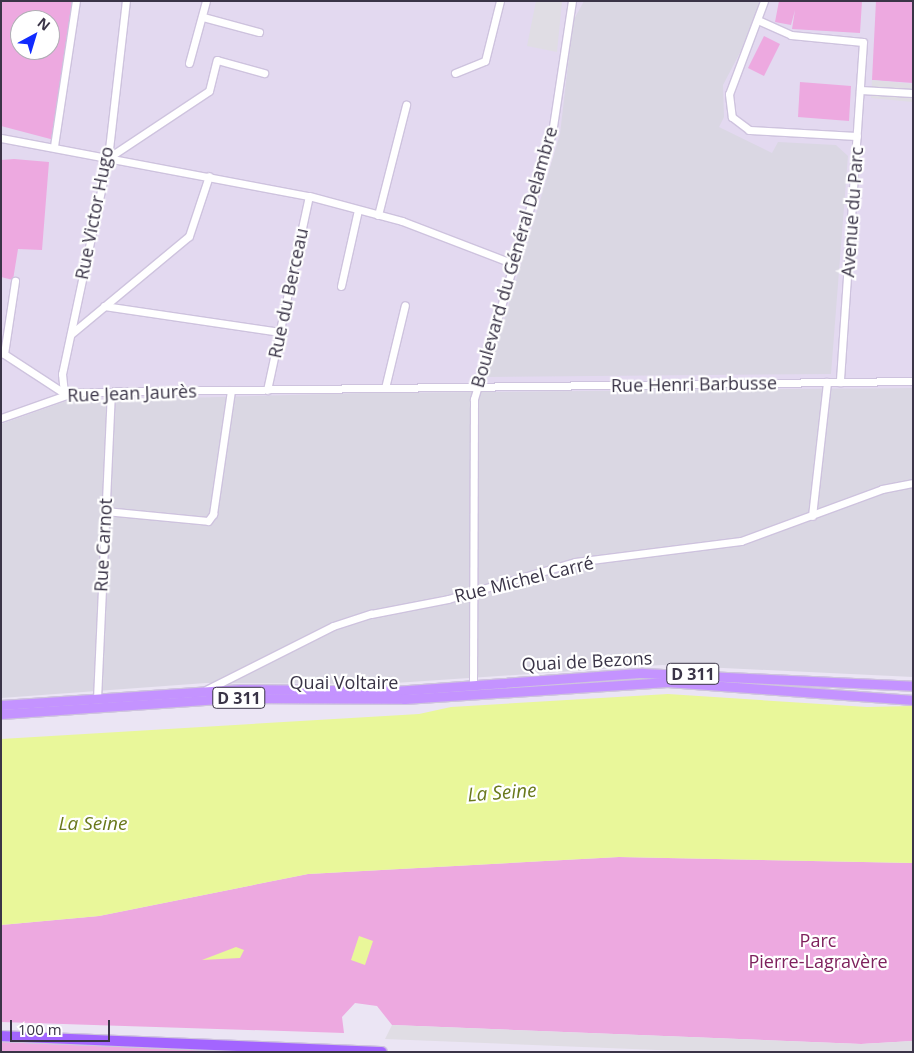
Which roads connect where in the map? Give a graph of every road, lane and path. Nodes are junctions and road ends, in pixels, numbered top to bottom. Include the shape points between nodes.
1 (76, 1) edge
2 (126, 1) edge
3 (206, 1) edge
4 (500, 1) edge
5 (574, 1) edge
6 (764, 1) edge
7 (203, 17) junction
8 (760, 21) junction
9 (259, 32) dead end
10 (189, 62) dead end
11 (264, 73) dead end
12 (455, 73) dead end
13 (860, 90) junction
14 (913, 93) edge
15 (406, 104) dead end
16 (857, 136) junction
17 (1, 138) edge
18 (54, 146) junction
19 (108, 158) junction
20 (209, 176) junction
21 (309, 196) junction
22 (358, 210) junction
23 (378, 215) junction
24 (514, 264) junction
25 (15, 281) dead end
26 (340, 286) dead end
27 (405, 305) dead end
28 (104, 306) junction
29 (280, 332) junction
30 (70, 334) junction
31 (3, 353) edge
32 (828, 382) junction
33 (840, 382) junction
34 (913, 382) edge
35 (476, 387) junction
36 (385, 388) junction
37 (231, 390) junction
38 (267, 390) junction
39 (111, 392) junction
40 (64, 393) junction
41 (1, 418) edge
42 (913, 483) edge
43 (105, 511) junction
44 (812, 516) junction
45 (475, 590) junction
46 (913, 686) edge
47 (475, 690) junction
48 (204, 691) junction
49 (96, 699) junction
50 (912, 700) edge
51 (1, 705) edge
52 (1, 714) edge
53 (1, 1036) edge
54 (382, 1052) edge

1 - 18 street
2 - 19 street, Rue Victor Hugo
3 - 7 street
4 - 12 street via 485,61
5 - 24 street, Boulevard du Général Delambre via 552,133
6 - 8 street
7 - 9 street
7 - 10 street
8 - 13 street, Avenue du Parc via 791,35 863,42
8 - 16 street via 729,94 736,121 760,132
11 - 19 street via 217,60 208,91
13 - 14 street
13 - 16 street, Avenue du Parc
15 - 23 street
16 - 33 street, Avenue du Parc
17 - 18 street
18 - 19 street
19 - 20 street
19 - 30 street, Rue Victor Hugo
20 - 21 street
20 - 28 street via 189,236
21 - 22 street
21 - 29 street, Rue du Berceau
22 - 23 street
22 - 26 street
23 - 24 street
24 - 35 street, Boulevard du Général Delambre
25 - 31 street
27 - 36 street
28 - 29 street
28 - 30 street
29 - 38 street, Rue du Berceau
30 - 40 street, Rue Victor Hugo via 62,374
31 - 40 street
32 - 33 street, Rue Henri Barbusse
32 - 35 street, Rue Henri Barbusse
32 - 44 street
33 - 34 street, Rue Henri Barbusse
35 - 36 street, Rue Henri Barbusse
35 - 45 street, Boulevard du Général Delambre
36 - 38 street, Rue Jean Jaurès
37 - 38 street, Rue Jean Jaurès
37 - 39 street, Rue Jean Jaurès
37 - 43 street via 213,514 208,521
39 - 40 street, Rue Jean Jaurès
39 - 43 street, Rue Carnot
40 - 41 street, Rue Jean Jaurès
42 - 44 street, Rue Michel Carré via 882,489
43 - 49 street, Rue Carnot
44 - 45 street, Rue Michel Carré via 716,547 575,562
45 - 47 street, Boulevard du Général Delambre
45 - 48 street, Rue Michel Carré via 333,626
46 - 47 main road, Quai de Bezons / D 311 via 658,673
47 - 48 main road, Quai Voltaire / D 311
47 - 50 main road, Quai de Bezons / D 311 via 496,693 667,682
47 - 52 main road, Quai Voltaire / D 311 via 458,695 236,698
48 - 49 main road, Quai Voltaire / D 311
49 - 51 main road, Quai Voltaire / D 311
53 - 54 highway

